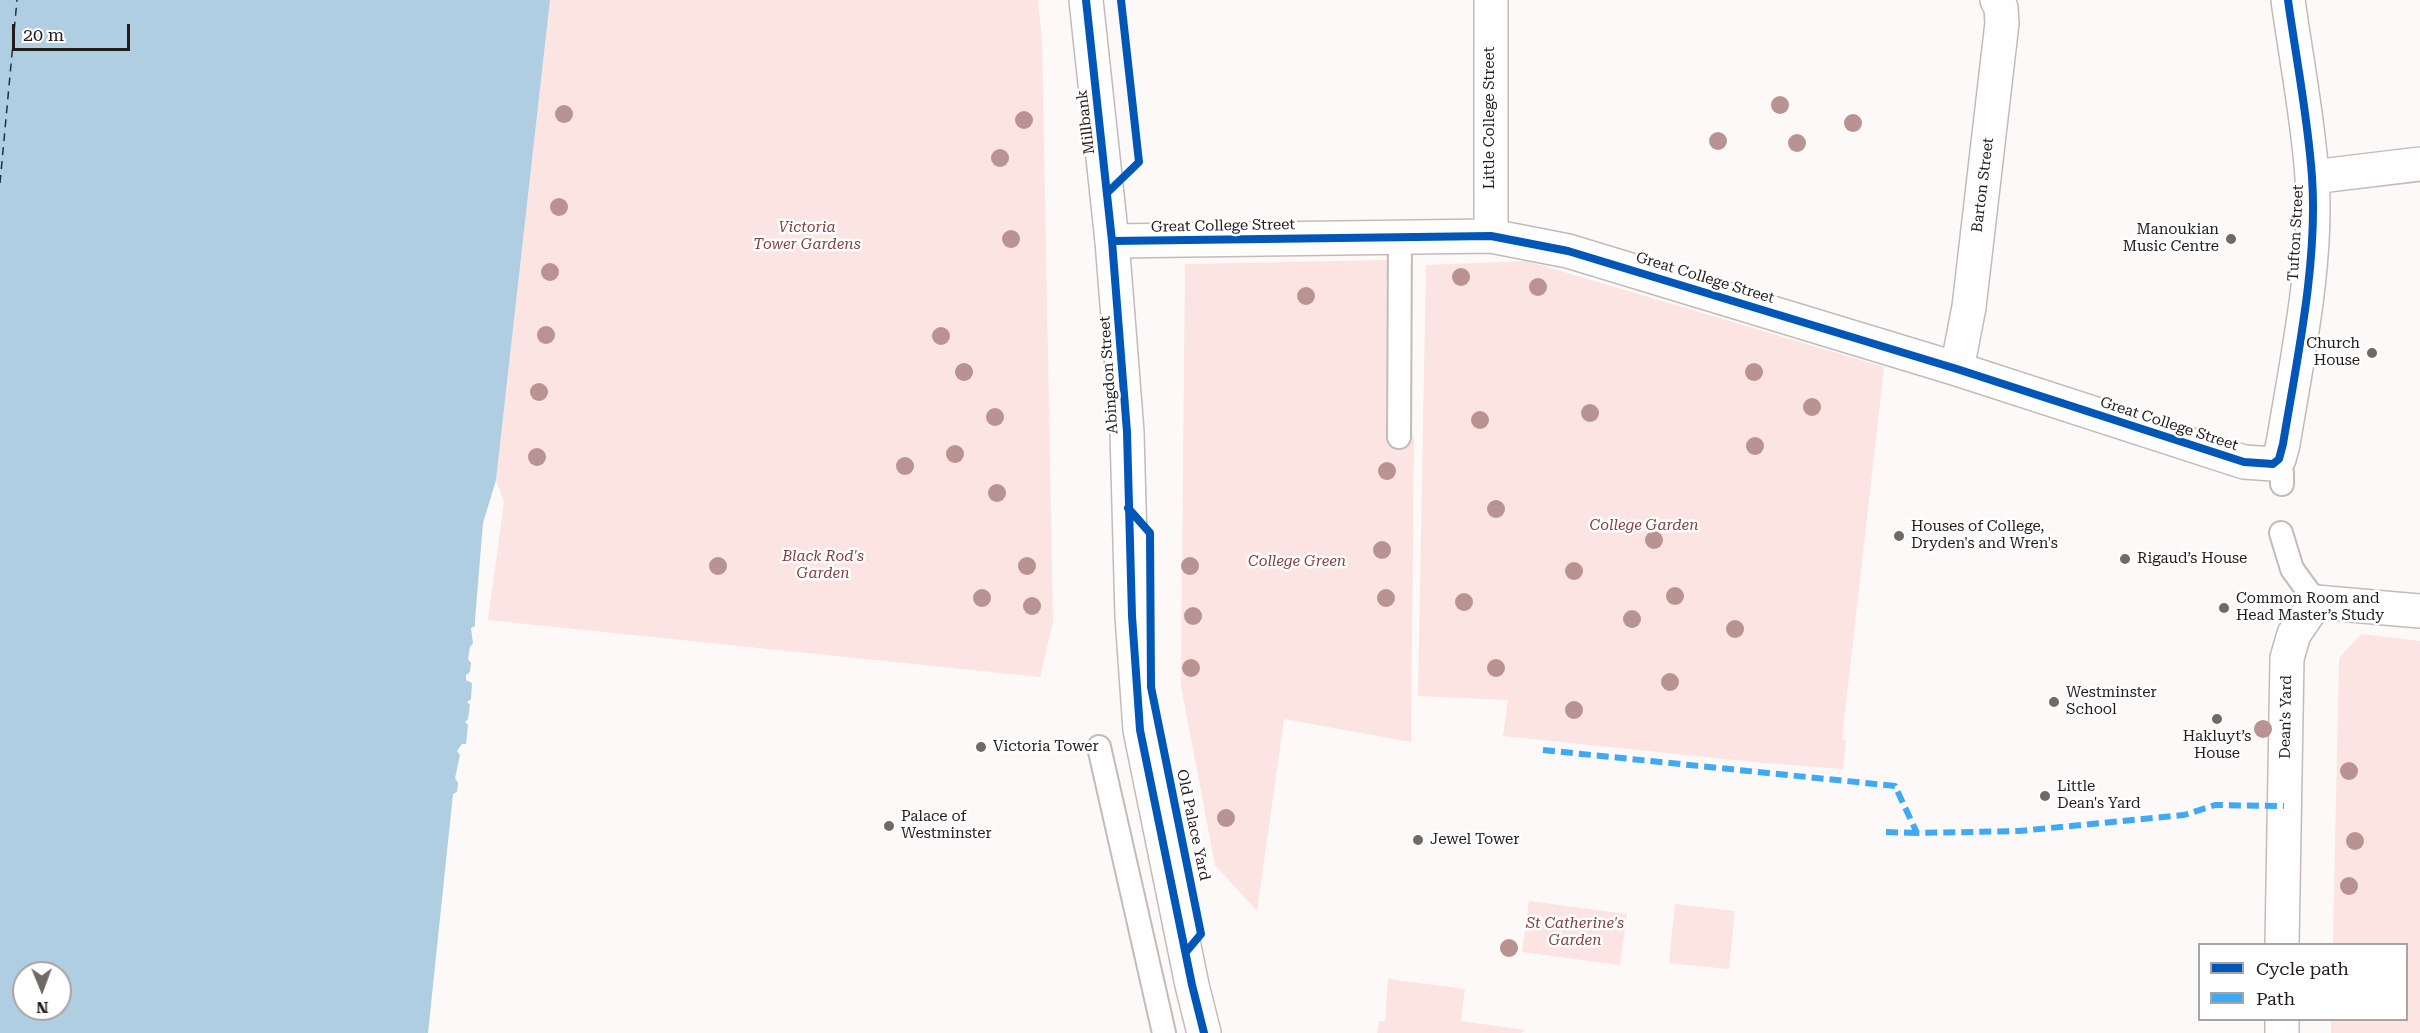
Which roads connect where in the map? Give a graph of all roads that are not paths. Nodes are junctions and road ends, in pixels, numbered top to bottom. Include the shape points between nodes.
1 (1086, 0) edge
2 (1491, 0) edge
3 (1997, 0) edge
4 (2288, 0) edge
5 (2420, 164) edge
6 (2312, 177) junction
7 (1491, 236) junction
8 (1400, 237) junction
9 (1112, 241) junction
10 (1957, 369) junction
11 (1399, 437) dead end
12 (2278, 474) joint
13 (2281, 533) dead end
14 (2316, 602) junction
15 (2420, 610) edge
16 (1099, 747) dead end
17 (2282, 943) edge
18 (1164, 1033) edge
19 (1204, 1033) edge

1 - 9 street, Millbank
2 - 7 street, Little College Street
3 - 10 street, Barton Street via 2002,23 1969,307
4 - 6 street, Tufton Street
5 - 6 street
6 - 12 street, Tufton Street via 2312,243
7 - 8 street, Great College Street
7 - 10 street, Great College Street via 1568,250
8 - 9 street, Great College Street
8 - 11 lane
9 - 19 street, Abingdon Street via 1127,432 1130,570 1140,730
10 - 12 street, Great College Street
13 - 14 lane via 2292,569
14 - 15 street
14 - 17 street, Dean's Yard via 2294,634 2287,658
16 - 18 lane

